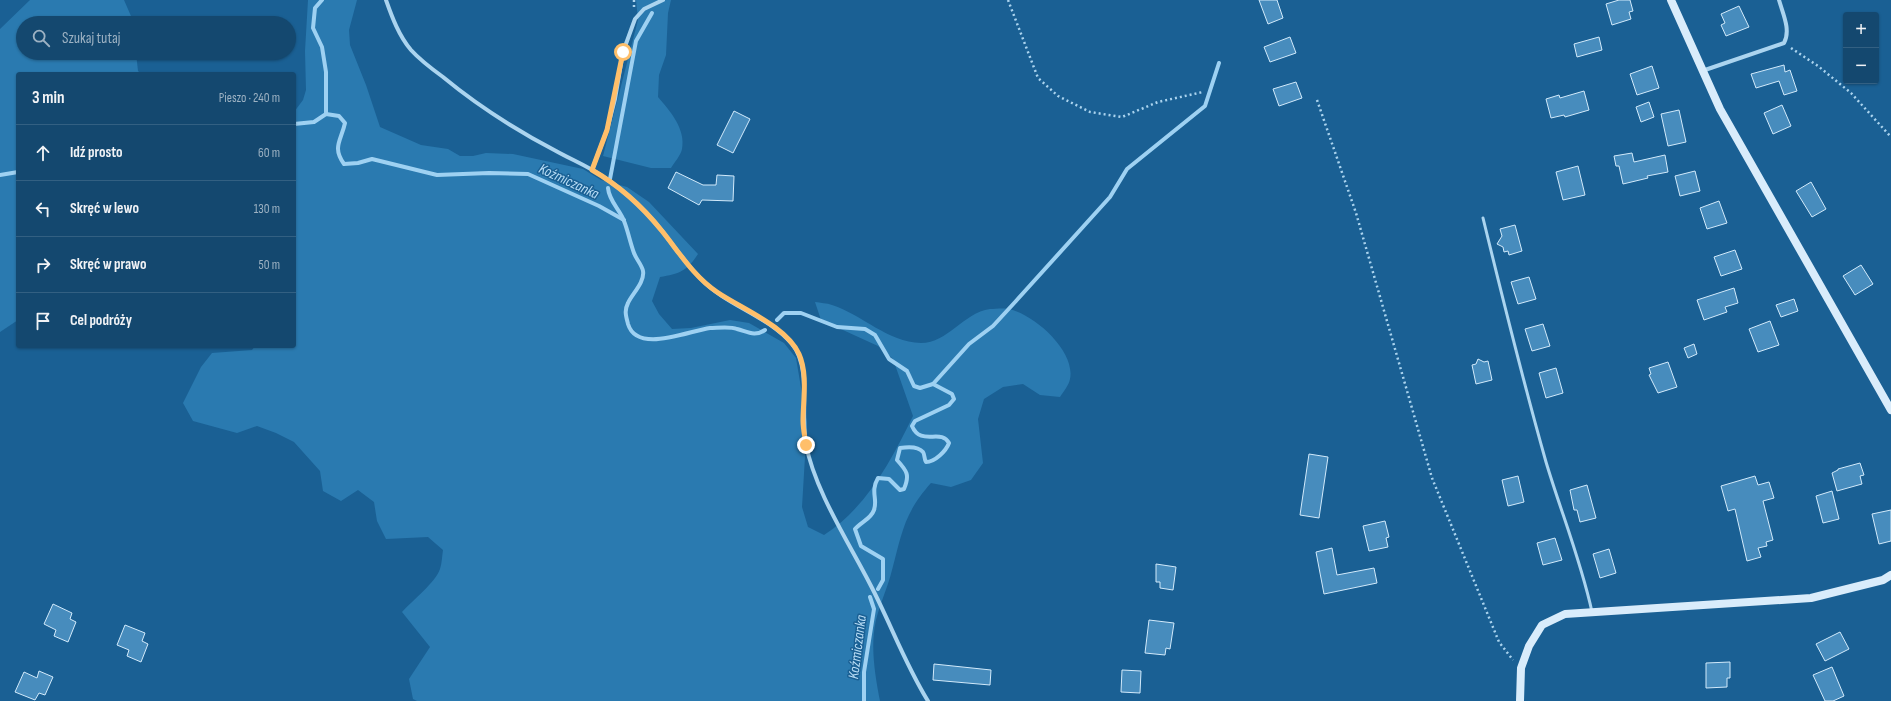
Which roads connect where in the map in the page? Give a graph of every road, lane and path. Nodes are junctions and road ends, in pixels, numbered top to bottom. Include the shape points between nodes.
1 (386, 0) edge
2 (663, 0) edge
3 (1008, 0) edge
4 (1671, 0) edge
5 (1779, 0) edge
6 (1784, 44) junction
7 (1702, 71) junction
8 (1203, 92) dead end
9 (1317, 100) dead end
10 (1891, 137) edge
11 (592, 170) junction
12 (1483, 218) dead end
13 (1891, 410) edge
14 (1891, 575) edge
15 (1592, 612) junction
16 (1521, 668) junction
17 (928, 701) edge
18 (1520, 701) edge

1 - 11 street via 402,36 411,50 425,63 453,86 520,132
2 - 11 street via 644,9 635,19 623,52 607,130
3 - 8 path via 1038,78 1058,96 1090,112 1122,117 1158,102
4 - 7 street
5 - 6 street via 1787,28
6 - 7 street
6 - 10 path via 1818,66 1851,93
7 - 13 street via 1720,109
9 - 16 path via 1356,213 1432,478 1500,642
11 - 17 street via 628,194 645,210 701,280 769,324 794,347 802,368 803,422 812,466 827,501
12 - 15 lane via 1513,343 1546,462 1586,581
14 - 15 street via 1883,580 1811,598
15 - 16 street via 1565,614 1542,626 1529,646
16 - 18 street

